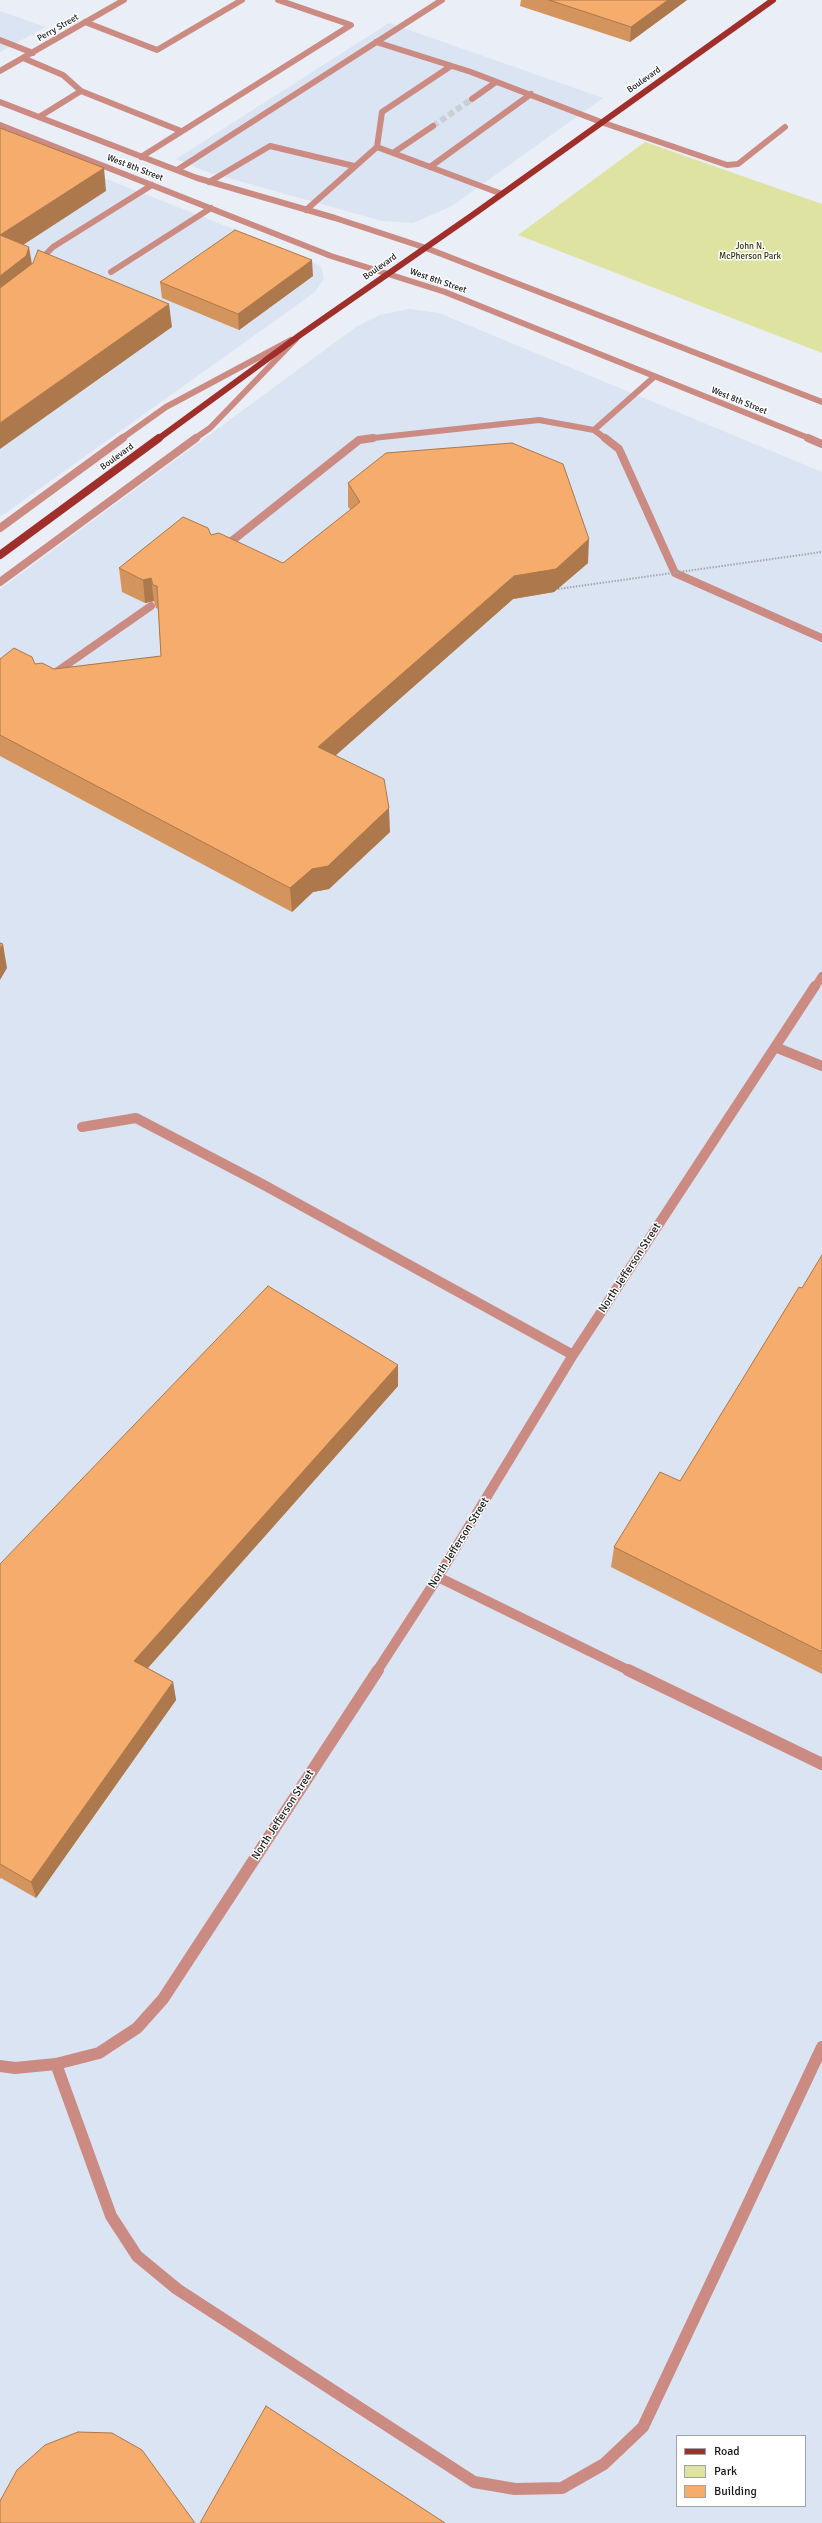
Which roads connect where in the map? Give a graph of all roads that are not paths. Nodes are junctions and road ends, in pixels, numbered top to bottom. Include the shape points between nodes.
1 (124, 0) edge
2 (242, 0) edge
3 (278, 0) edge
4 (442, 0) edge
5 (773, 0) edge
6 (85, 22) junction
7 (0, 40) edge
8 (376, 42) junction
9 (33, 53) junction
10 (23, 58) junction
11 (451, 66) junction
12 (0, 71) edge
13 (496, 82) junction
14 (81, 91) junction
15 (531, 94) junction
16 (472, 99) tunnel mouth
17 (0, 102) edge
18 (38, 117) junction
19 (601, 122) junction
20 (0, 125) edge
21 (433, 126) tunnel mouth
22 (785, 127) dead end
23 (182, 131) junction
24 (377, 147) junction
25 (393, 153) junction
26 (141, 157) junction
27 (354, 166) junction
28 (430, 167) junction
29 (177, 170) junction
30 (209, 182) junction
31 (152, 185) junction
32 (502, 194) junction
33 (211, 208) junction
34 (306, 210) junction
35 (426, 248) junction
36 (37, 271) edge
37 (111, 272) dead end
38 (388, 273) junction
39 (300, 335) junction
40 (654, 377) junction
41 (822, 402) edge
42 (594, 430) junction
43 (822, 444) edge
44 (0, 528) edge
45 (0, 554) edge
46 (215, 554) edge
47 (0, 582) edge
48 (151, 606) edge
49 (822, 638) edge
50 (47, 679) edge
51 (820, 981) edge
52 (775, 1047) junction
53 (822, 1066) edge
54 (82, 1127) dead end
55 (573, 1355) junction
56 (438, 1577) junction
57 (822, 1764) edge
58 (822, 2048) edge
59 (56, 2064) junction
60 (0, 2066) edge

1 - 6 street, Perry Street
2 - 6 street via 157,50
3 - 23 street via 351,25
4 - 8 street
5 - 19 main road, Boulevard
6 - 9 street, Perry Street
7 - 9 street
8 - 11 street
8 - 29 street
9 - 10 street, Perry Street
10 - 12 street, Perry Street
10 - 14 street via 64,75
11 - 13 street
11 - 24 street via 382,112
13 - 15 street
13 - 16 street
14 - 18 street
14 - 23 street
15 - 19 street
15 - 28 street
17 - 18 street, West 8th Street
18 - 26 street, West 8th Street
19 - 22 street via 727,165 738,164
19 - 32 main road, Boulevard
20 - 31 street, West 8th Street
21 - 25 street
23 - 26 street
24 - 25 street
24 - 27 street
25 - 28 street
26 - 29 street, West 8th Street
27 - 30 street via 270,146
27 - 34 street via 338,184
28 - 32 street
29 - 30 street, West 8th Street
30 - 34 street, West 8th Street
31 - 33 street, West 8th Street
31 - 36 street via 53,247 42,258
32 - 35 main road, Boulevard
33 - 37 street
33 - 38 street, West 8th Street via 331,256
34 - 35 street, West 8th Street
35 - 38 main road, Boulevard
35 - 41 street, West 8th Street
38 - 39 main road, Boulevard
38 - 40 street, West 8th Street via 445,292
39 - 44 street via 166,407
39 - 45 main road, Boulevard
39 - 47 street via 210,428
40 - 42 street
40 - 43 street, West 8th Street
42 - 46 street via 539,420 359,440
42 - 49 street via 619,449 675,573
48 - 50 street
51 - 52 street, North Jefferson Street
52 - 53 street
52 - 55 street, North Jefferson Street
54 - 55 street via 136,1118 264,1185
55 - 56 street, North Jefferson Street
56 - 57 street
56 - 59 street, North Jefferson Street via 163,1998 137,2028 99,2053
58 - 59 street via 643,2427 604,2464 562,2488 554,2489 515,2489 474,2482 177,2289 137,2256 111,2216
59 - 60 street, North Jefferson Street via 15,2068

